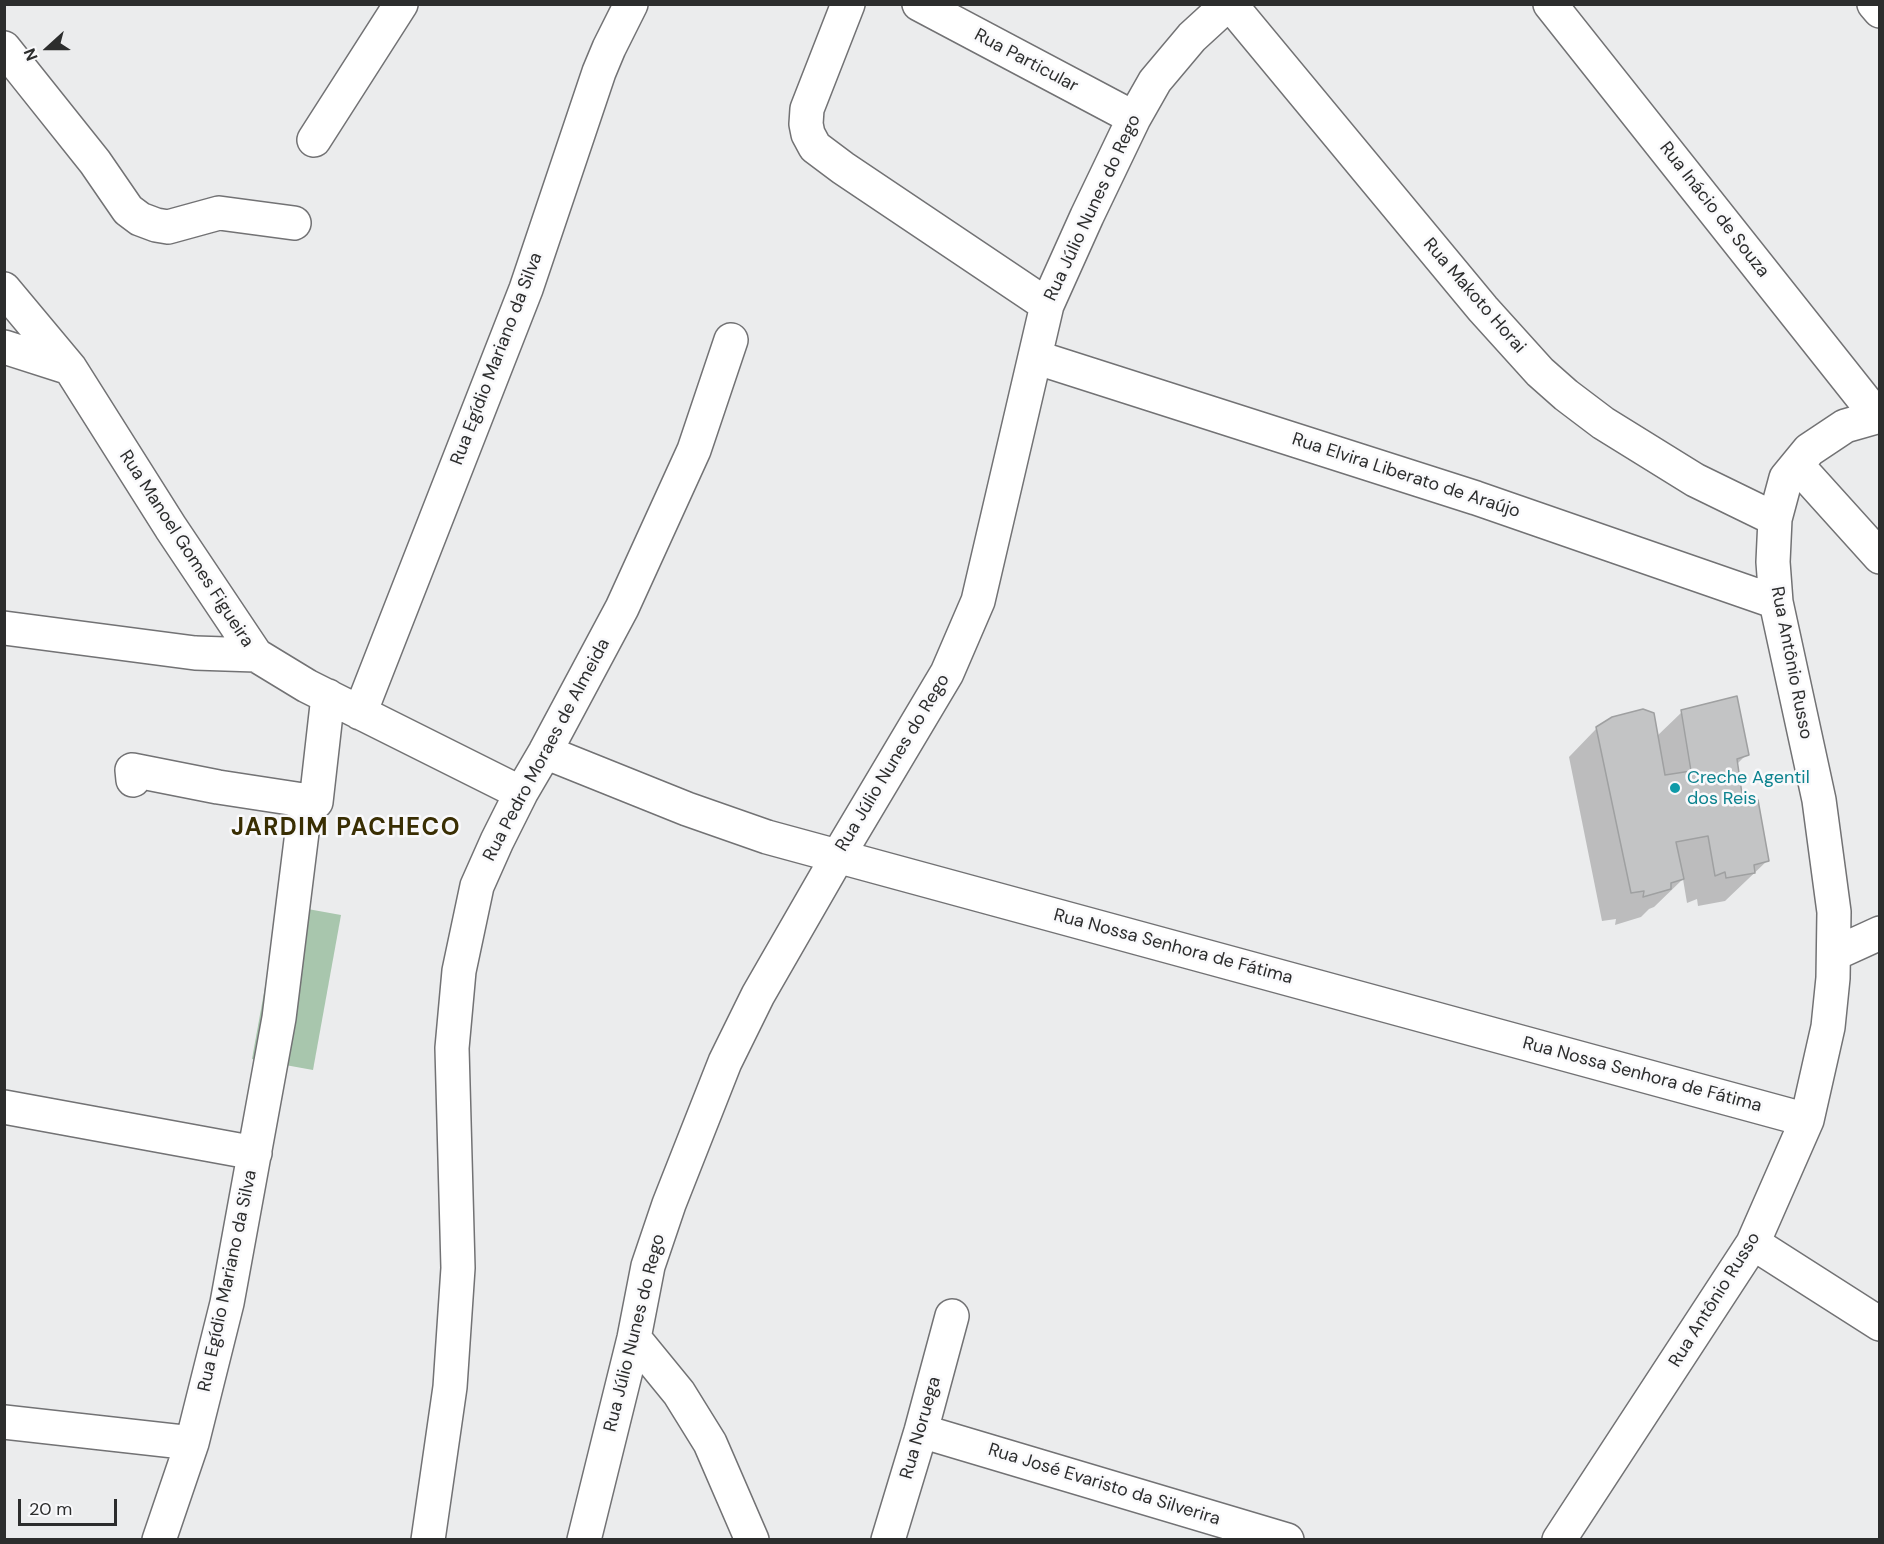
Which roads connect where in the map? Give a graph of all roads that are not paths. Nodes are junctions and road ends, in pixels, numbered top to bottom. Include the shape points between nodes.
1 (401, 4) edge
2 (631, 4) edge
3 (848, 4) edge
4 (919, 4) edge
5 (1229, 4) edge
6 (1550, 4) edge
7 (1874, 4) edge
8 (1880, 11) edge
9 (4, 48) edge
10 (1134, 118) junction
11 (314, 140) dead end
12 (294, 223) dead end
13 (4, 289) edge
14 (1047, 305) junction
15 (732, 340) dead end
16 (4, 347) edge
17 (1035, 357) junction
18 (70, 368) junction
19 (1878, 416) edge
20 (1797, 465) junction
21 (1775, 519) junction
22 (1880, 557) edge
23 (1776, 602) junction
24 (4, 628) edge
25 (256, 655) junction
26 (328, 696) junction
27 (360, 713) junction
28 (545, 752) junction
29 (133, 780) dead end
30 (521, 793) junction
31 (306, 800) junction
32 (838, 855) junction
33 (1880, 933) edge
34 (1834, 954) junction
35 (4, 1107) edge
36 (1807, 1120) junction
37 (255, 1153) junction
38 (1753, 1243) junction
39 (952, 1316) dead end
40 (1880, 1324) edge
41 (634, 1338) junction
42 (4, 1422) edge
43 (921, 1431) junction
44 (192, 1443) junction
45 (159, 1539) edge
46 (428, 1539) edge
47 (584, 1539) edge
48 (752, 1539) edge
49 (888, 1539) edge
50 (1287, 1539) edge
51 (1559, 1539) edge

1 - 11 street
2 - 27 street, Rua Egídio Mariano da Silva via 599,72 525,289
3 - 14 street via 807,109 808,134 815,147
4 - 10 street, Rua Particular
5 - 10 street, Rua Júlio Nunes do Rego via 1192,37 1155,81
5 - 21 street, Rua Makoto Horai via 1540,372 1603,423 1676,469
6 - 19 street, Rua Inácio de Souza
7 - 8 street
9 - 12 street via 128,210 140,219 168,226 219,213
10 - 14 street, Rua Júlio Nunes do Rego
13 - 18 street, Rua Manoel Gomes Figueira
14 - 17 street, Rua Júlio Nunes do Rego
15 - 28 street, Rua Pedro Moraes de Almeida via 694,450 622,608
16 - 18 street
17 - 23 street, Rua Elvira Liberato de Araújo via 1476,498
17 - 32 street, Rua Júlio Nunes do Rego via 978,602 947,673
18 - 25 street, Rua Manoel Gomes Figueira
19 - 20 street, Rua Antônio Russo via 1845,426 1809,450
20 - 21 street, Rua Antônio Russo via 1786,478
20 - 22 street
21 - 23 street, Rua Antônio Russo
23 - 34 street, Rua Antônio Russo via 1819,800 1834,912
24 - 25 street via 195,653
25 - 26 street, Rua Manoel Gomes Figueira
26 - 27 street, Rua Manoel Gomes Figueira
26 - 31 street via 316,802
27 - 30 street, Rua Manoel Gomes Figueira
28 - 30 street, Rua Pedro Moraes de Almeida
28 - 32 street, Rua Nossa Senhora de Fátima via 687,809 767,837
29 - 31 street via 132,770
30 - 46 street, Rua Pedro Moraes de Almeida via 477,886 459,971 452,1048 458,1268 450,1387
31 - 37 street, Rua Egídio Mariano da Silva via 279,1018
32 - 36 street, Rua Nossa Senhora de Fátima
32 - 41 street, Rua Júlio Nunes do Rego via 758,995 725,1062 648,1266
33 - 34 street
34 - 36 street, Rua Antônio Russo via 1828,1027
35 - 37 street
36 - 38 street, Rua Antônio Russo
37 - 44 street, Rua Egídio Mariano da Silva via 227,1303
38 - 40 street
38 - 51 street, Rua Antônio Russo
39 - 43 street, Rua Noruega
41 - 47 street, Rua Júlio Nunes do Rego
41 - 48 street via 679,1393 710,1443
42 - 44 street
43 - 49 street, Rua Noruega
43 - 50 street, Rua José Evaristo da Silverira
44 - 45 street, Rua Egídio Mariano da Silva

